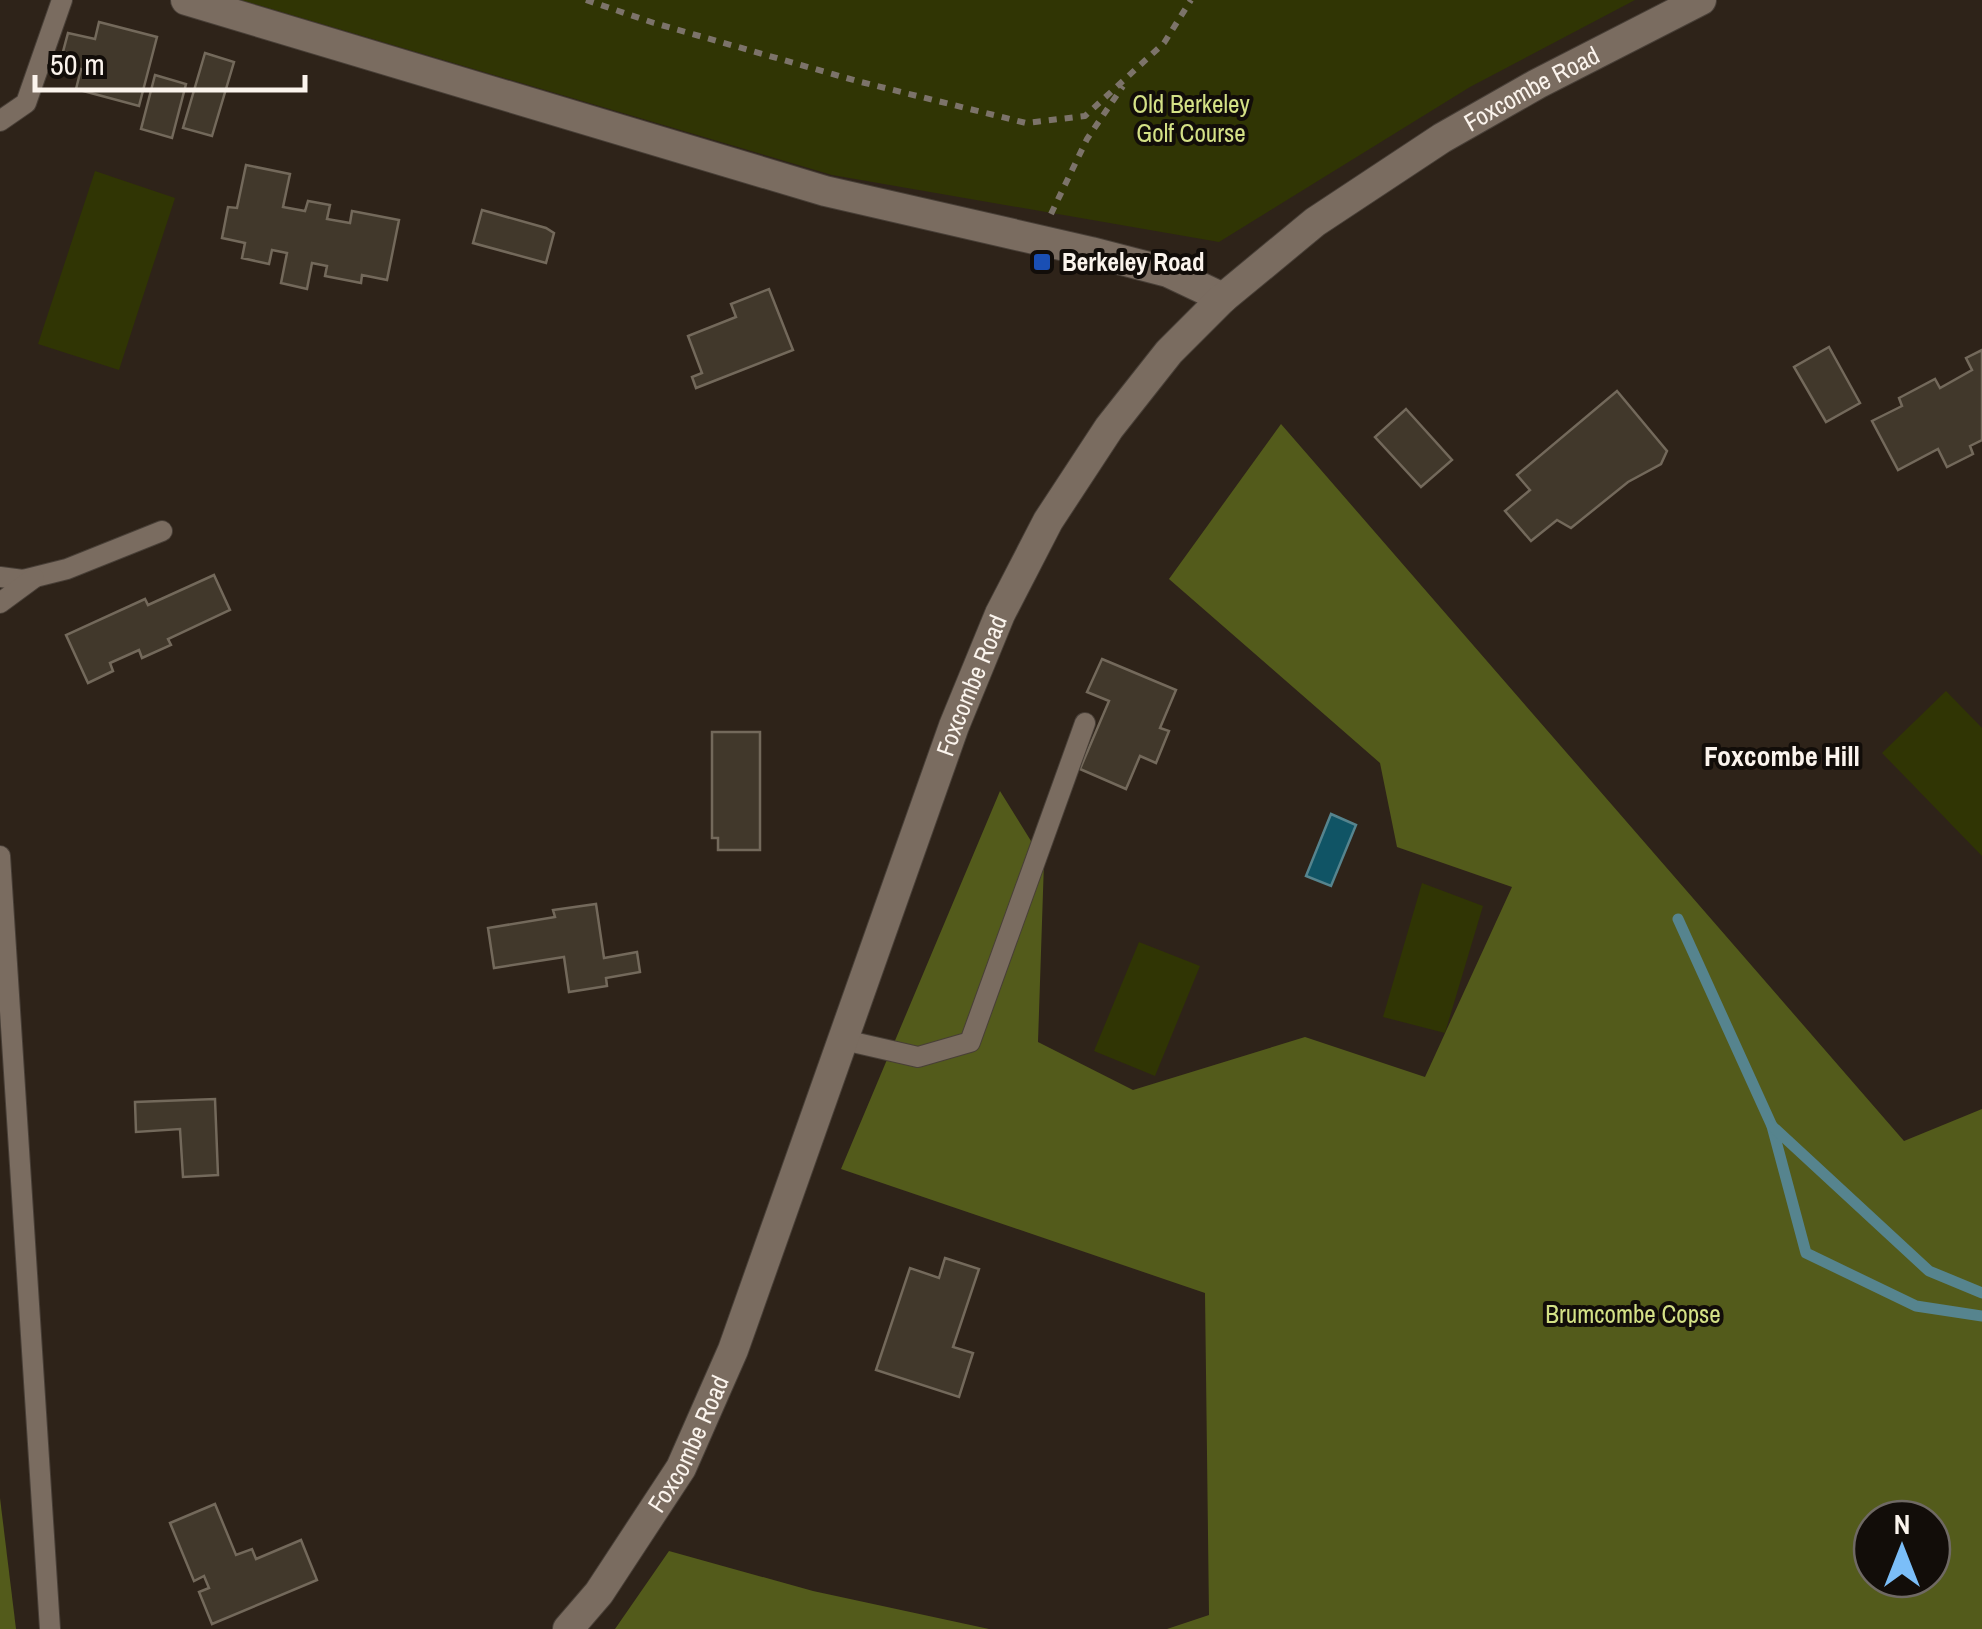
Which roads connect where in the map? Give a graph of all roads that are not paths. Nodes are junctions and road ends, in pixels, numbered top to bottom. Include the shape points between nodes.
1 (62, 0) edge
2 (186, 0) edge
3 (1701, 0) edge
4 (0, 121) edge
5 (1223, 298) junction
6 (162, 532) dead end
7 (0, 576) edge
8 (36, 576) junction
9 (0, 603) edge
10 (1084, 723) dead end
11 (0, 856) edge
12 (844, 1040) junction
13 (50, 1629) edge
14 (568, 1629) edge

1 - 4 lane via 26,103
2 - 5 street via 825,191 1168,272
3 - 5 street, Foxcombe Road via 1442,138 1316,222
5 - 12 street, Foxcombe Road via 1109,428 1048,521 1000,614
6 - 8 lane
7 - 8 lane
8 - 9 lane
10 - 12 lane via 970,1042 918,1057
11 - 13 lane
12 - 14 street, Foxcombe Road via 732,1350 681,1468

